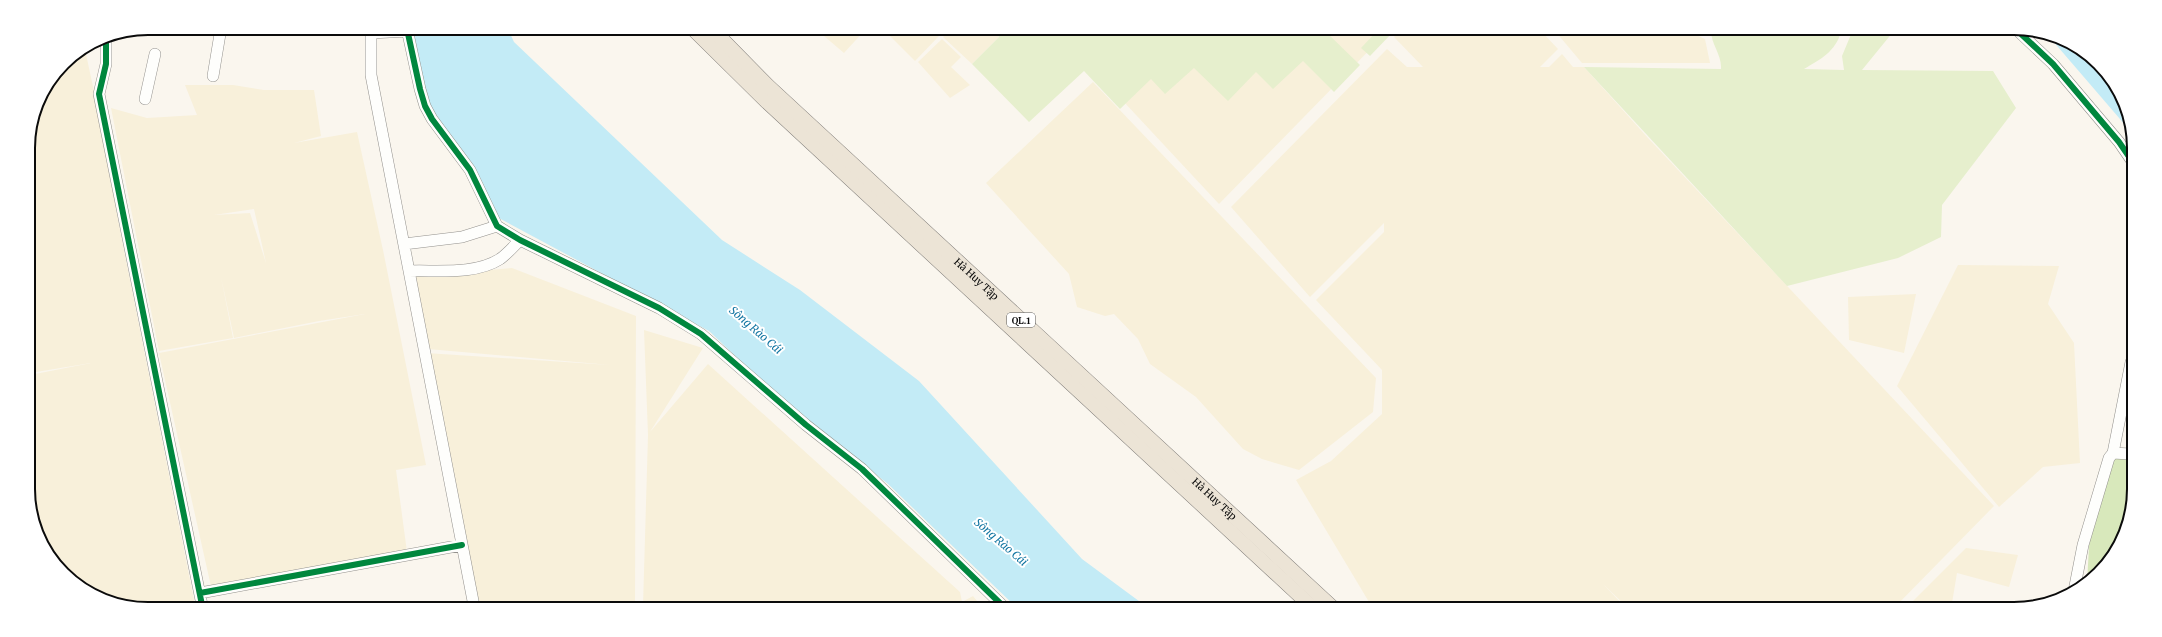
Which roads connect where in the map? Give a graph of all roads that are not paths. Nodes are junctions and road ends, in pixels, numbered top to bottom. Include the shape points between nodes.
1 (220, 35) edge
2 (371, 35) edge
3 (408, 35) edge
4 (699, 35) edge
5 (718, 35) edge
6 (2024, 36) edge
7 (103, 45) edge
8 (155, 54) dead end
9 (213, 76) dead end
10 (145, 100) dead end
11 (2127, 154) edge
12 (497, 226) junction
13 (520, 240) junction
14 (404, 244) junction
15 (409, 271) junction
16 (2127, 382) edge
17 (2113, 453) junction
18 (2127, 454) edge
19 (462, 544) junction
20 (2075, 584) edge
21 (200, 593) junction
22 (202, 602) edge
23 (473, 602) edge
24 (999, 602) edge
25 (1307, 602) edge
26 (1327, 602) edge

1 - 9 street
2 - 14 street via 371,75
3 - 12 street via 425,106 470,170
4 - 25 main road, Hà Huy Tập / QL.1 via 766,101
5 - 26 main road, Hà Huy Tập / QL.1 via 774,92
6 - 11 street via 2053,64
7 - 21 street via 106,64 100,94
8 - 10 street
12 - 13 street
12 - 14 street via 462,237
13 - 15 street via 501,258 483,266 469,269
13 - 24 street via 660,308 702,334 806,425 862,469
14 - 15 street
15 - 19 street
16 - 17 street
17 - 18 street
17 - 20 street via 2109,458 2083,546
19 - 21 street
19 - 23 street
21 - 22 street

